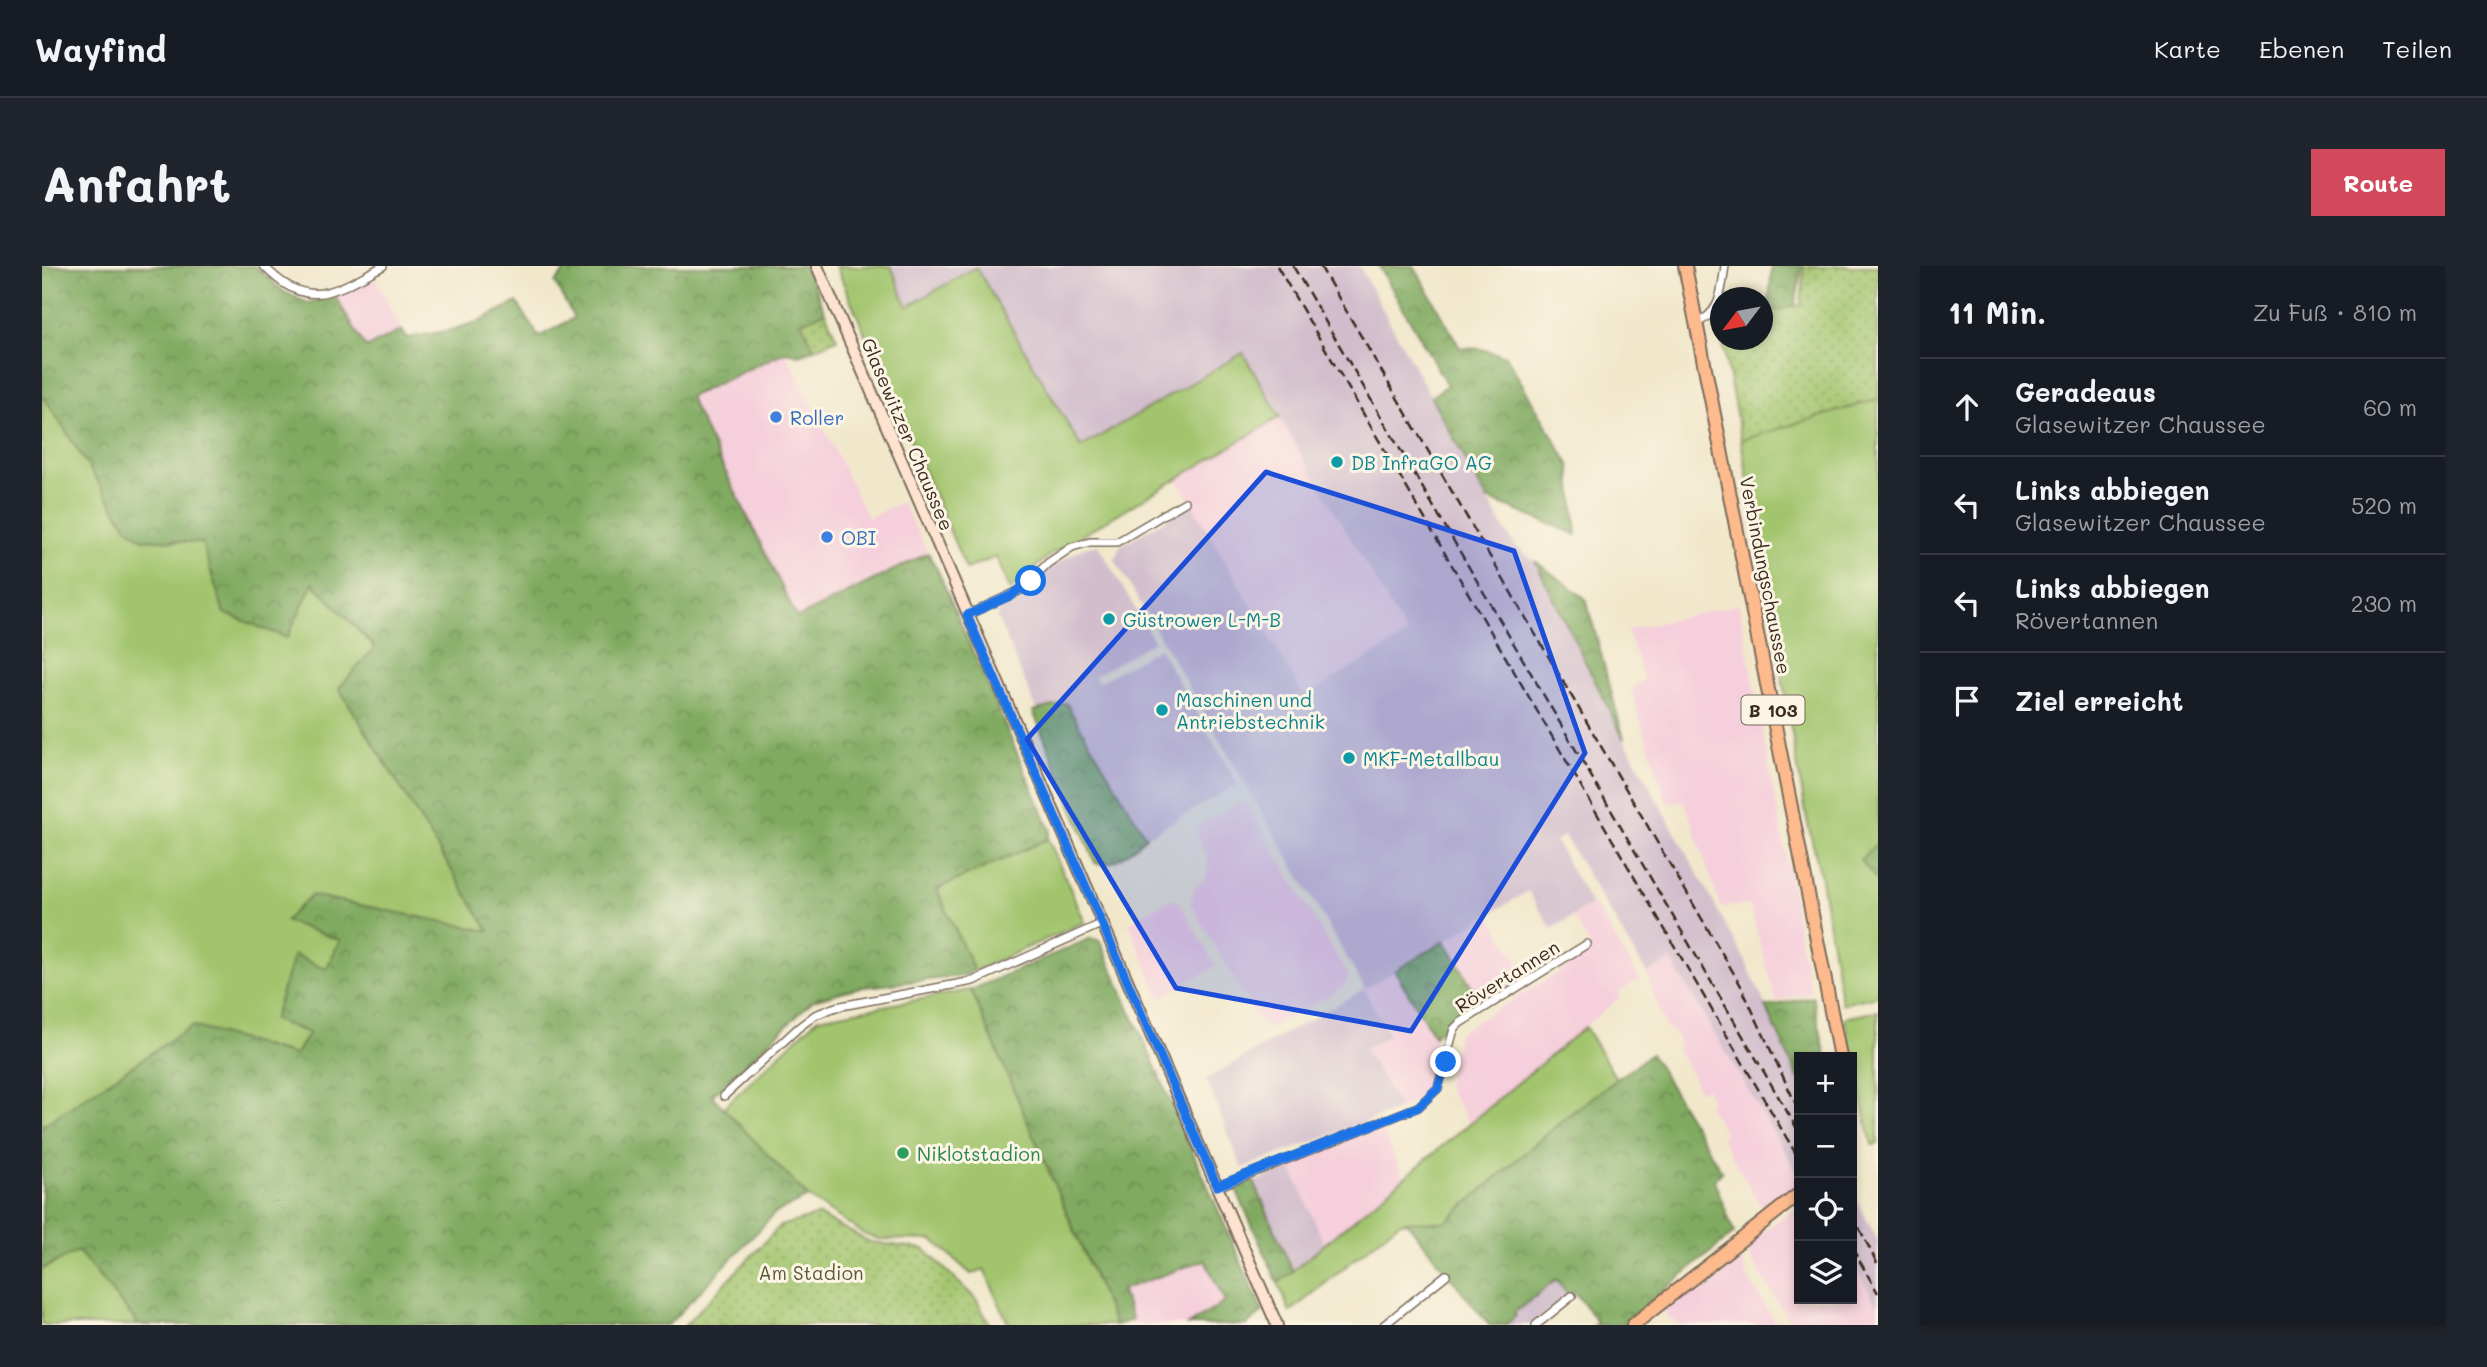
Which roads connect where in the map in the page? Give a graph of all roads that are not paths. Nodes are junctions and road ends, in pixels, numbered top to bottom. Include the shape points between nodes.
1 (264, 266) edge
2 (383, 266) edge
3 (817, 266) edge
4 (1685, 266) edge
5 (1725, 266) edge
6 (1696, 323) junction
7 (1185, 502) dead end
8 (967, 615) junction
9 (1101, 924) junction
10 (1587, 944) dead end
11 (1839, 1052) edge
12 (724, 1096) dead end
13 (1217, 1186) junction
14 (1794, 1198) edge
15 (1446, 1275) dead end
16 (1572, 1296) dead end
17 (1277, 1325) edge
18 (1384, 1325) edge
19 (1536, 1325) edge
20 (1633, 1325) edge

1 - 2 street via 298,291 316,295 331,293
3 - 8 main road, Glasewitzer Chaussee
4 - 6 main road, Verbindungschaussee / B 103
5 - 6 street via 1712,316
6 - 11 main road, Verbindungschaussee / B 103
7 - 8 street via 1117,542 1072,547 1020,590
8 - 9 main road, Glasewitzer Chaussee
9 - 12 street via 973,981 815,1015
9 - 13 main road, Glasewitzer Chaussee
10 - 13 street, Rövertannen via 1460,1023 1454,1029 1438,1088 1418,1107
13 - 17 main road, Glasewitzer Chaussee
14 - 20 main road
15 - 18 street
16 - 19 street

